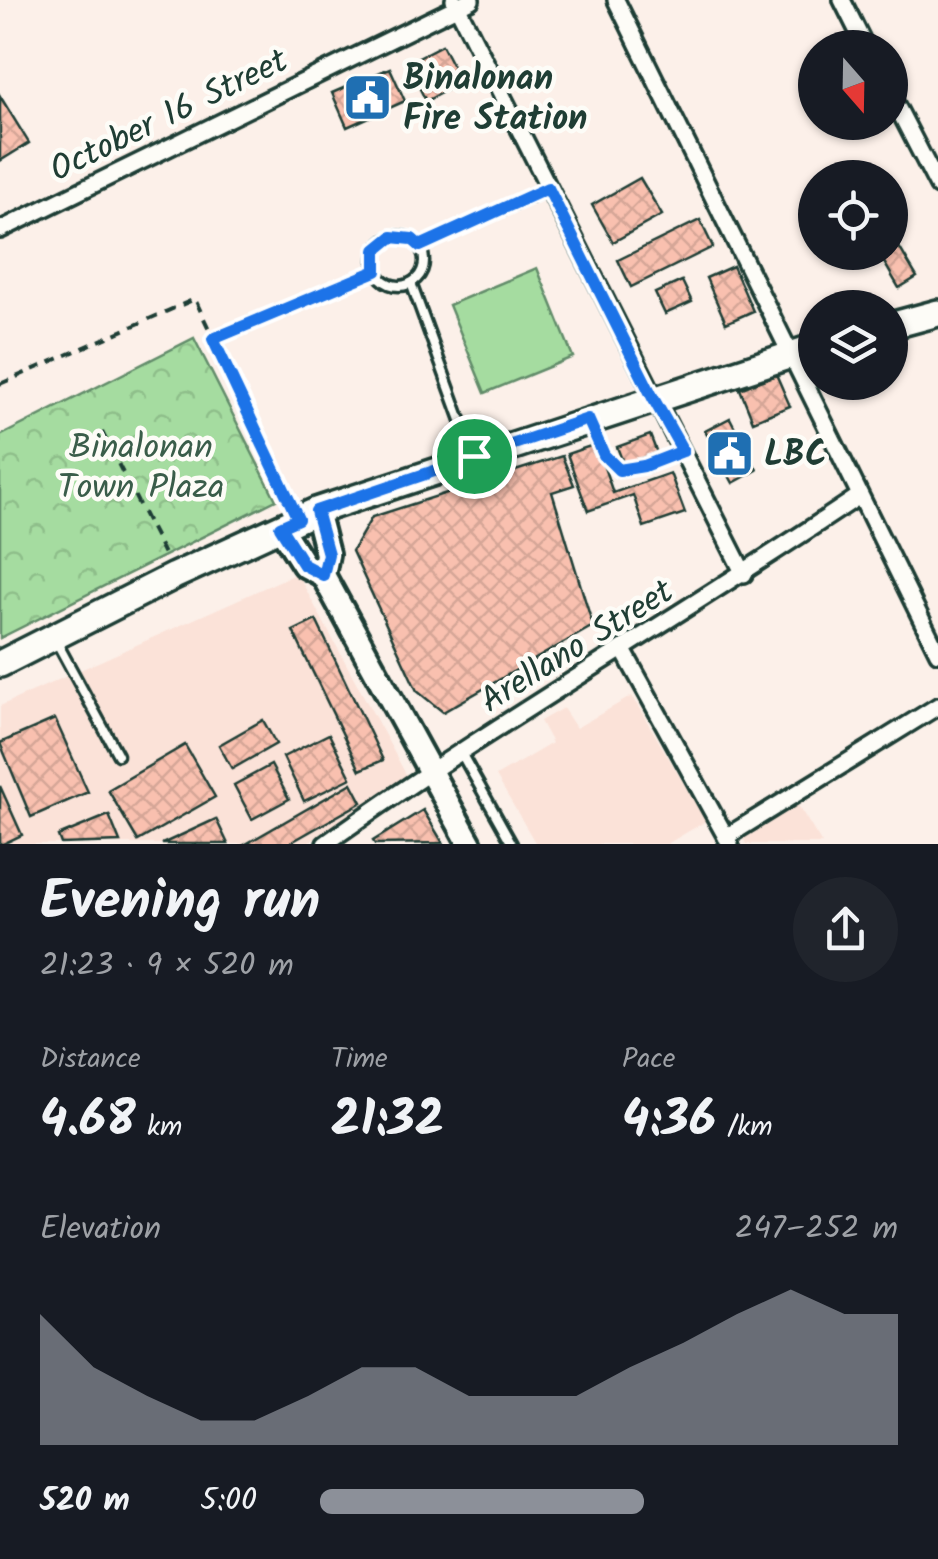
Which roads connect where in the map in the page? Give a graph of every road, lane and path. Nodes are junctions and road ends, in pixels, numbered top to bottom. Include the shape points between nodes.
1 (616, 0) edge
2 (842, 0) edge
3 (461, 2) edge
4 (857, 30) edge
5 (908, 128) edge
6 (938, 186) edge
7 (548, 188) junction
8 (0, 230) edge
9 (420, 246) junction
10 (376, 271) junction
11 (411, 283) junction
12 (938, 314) edge
13 (908, 322) edge
14 (213, 339) junction
15 (798, 351) edge
16 (789, 354) junction
17 (0, 384) edge
18 (653, 398) junction
19 (588, 419) junction
20 (102, 432) dead end
21 (683, 451) junction
22 (474, 456) junction
23 (859, 496) junction
24 (298, 519) junction
25 (744, 574) junction
26 (323, 575) junction
27 (174, 576) junction
28 (54, 637) junction
29 (623, 650) junction
30 (938, 653) edge
31 (0, 664) edge
32 (938, 706) edge
33 (461, 753) junction
34 (118, 755) dead end
35 (432, 771) junction
36 (728, 840) edge
37 (325, 844) edge
38 (470, 844) edge
39 (512, 844) edge

1 - 16 street
2 - 4 street
3 - 7 street
3 - 8 street, October 16 Street
5 - 6 street
7 - 9 lane
7 - 18 street
9 - 10 lane via 392,237 376,250
9 - 11 lane via 424,266
10 - 11 lane via 391,285
10 - 14 lane
11 - 22 lane
12 - 13 main road
14 - 17 path via 195,299
14 - 24 path
15 - 16 main road
16 - 18 main road
16 - 23 street
18 - 19 main road
18 - 21 street
19 - 21 lane via 604,455 619,470
19 - 22 main road
20 - 27 path
21 - 25 street
22 - 24 main road
23 - 25 street, Arellano Street
23 - 30 street
24 - 26 main road via 328,554
24 - 26 main road via 304,565
24 - 27 main road
25 - 29 street, Arellano Street
26 - 35 main road
27 - 28 main road
28 - 31 main road
28 - 34 lane
29 - 33 street, Arellano Street
29 - 36 street
32 - 36 street
33 - 35 street, Arellano Street
33 - 39 lane
35 - 37 street, Arellano Street
35 - 38 main road

